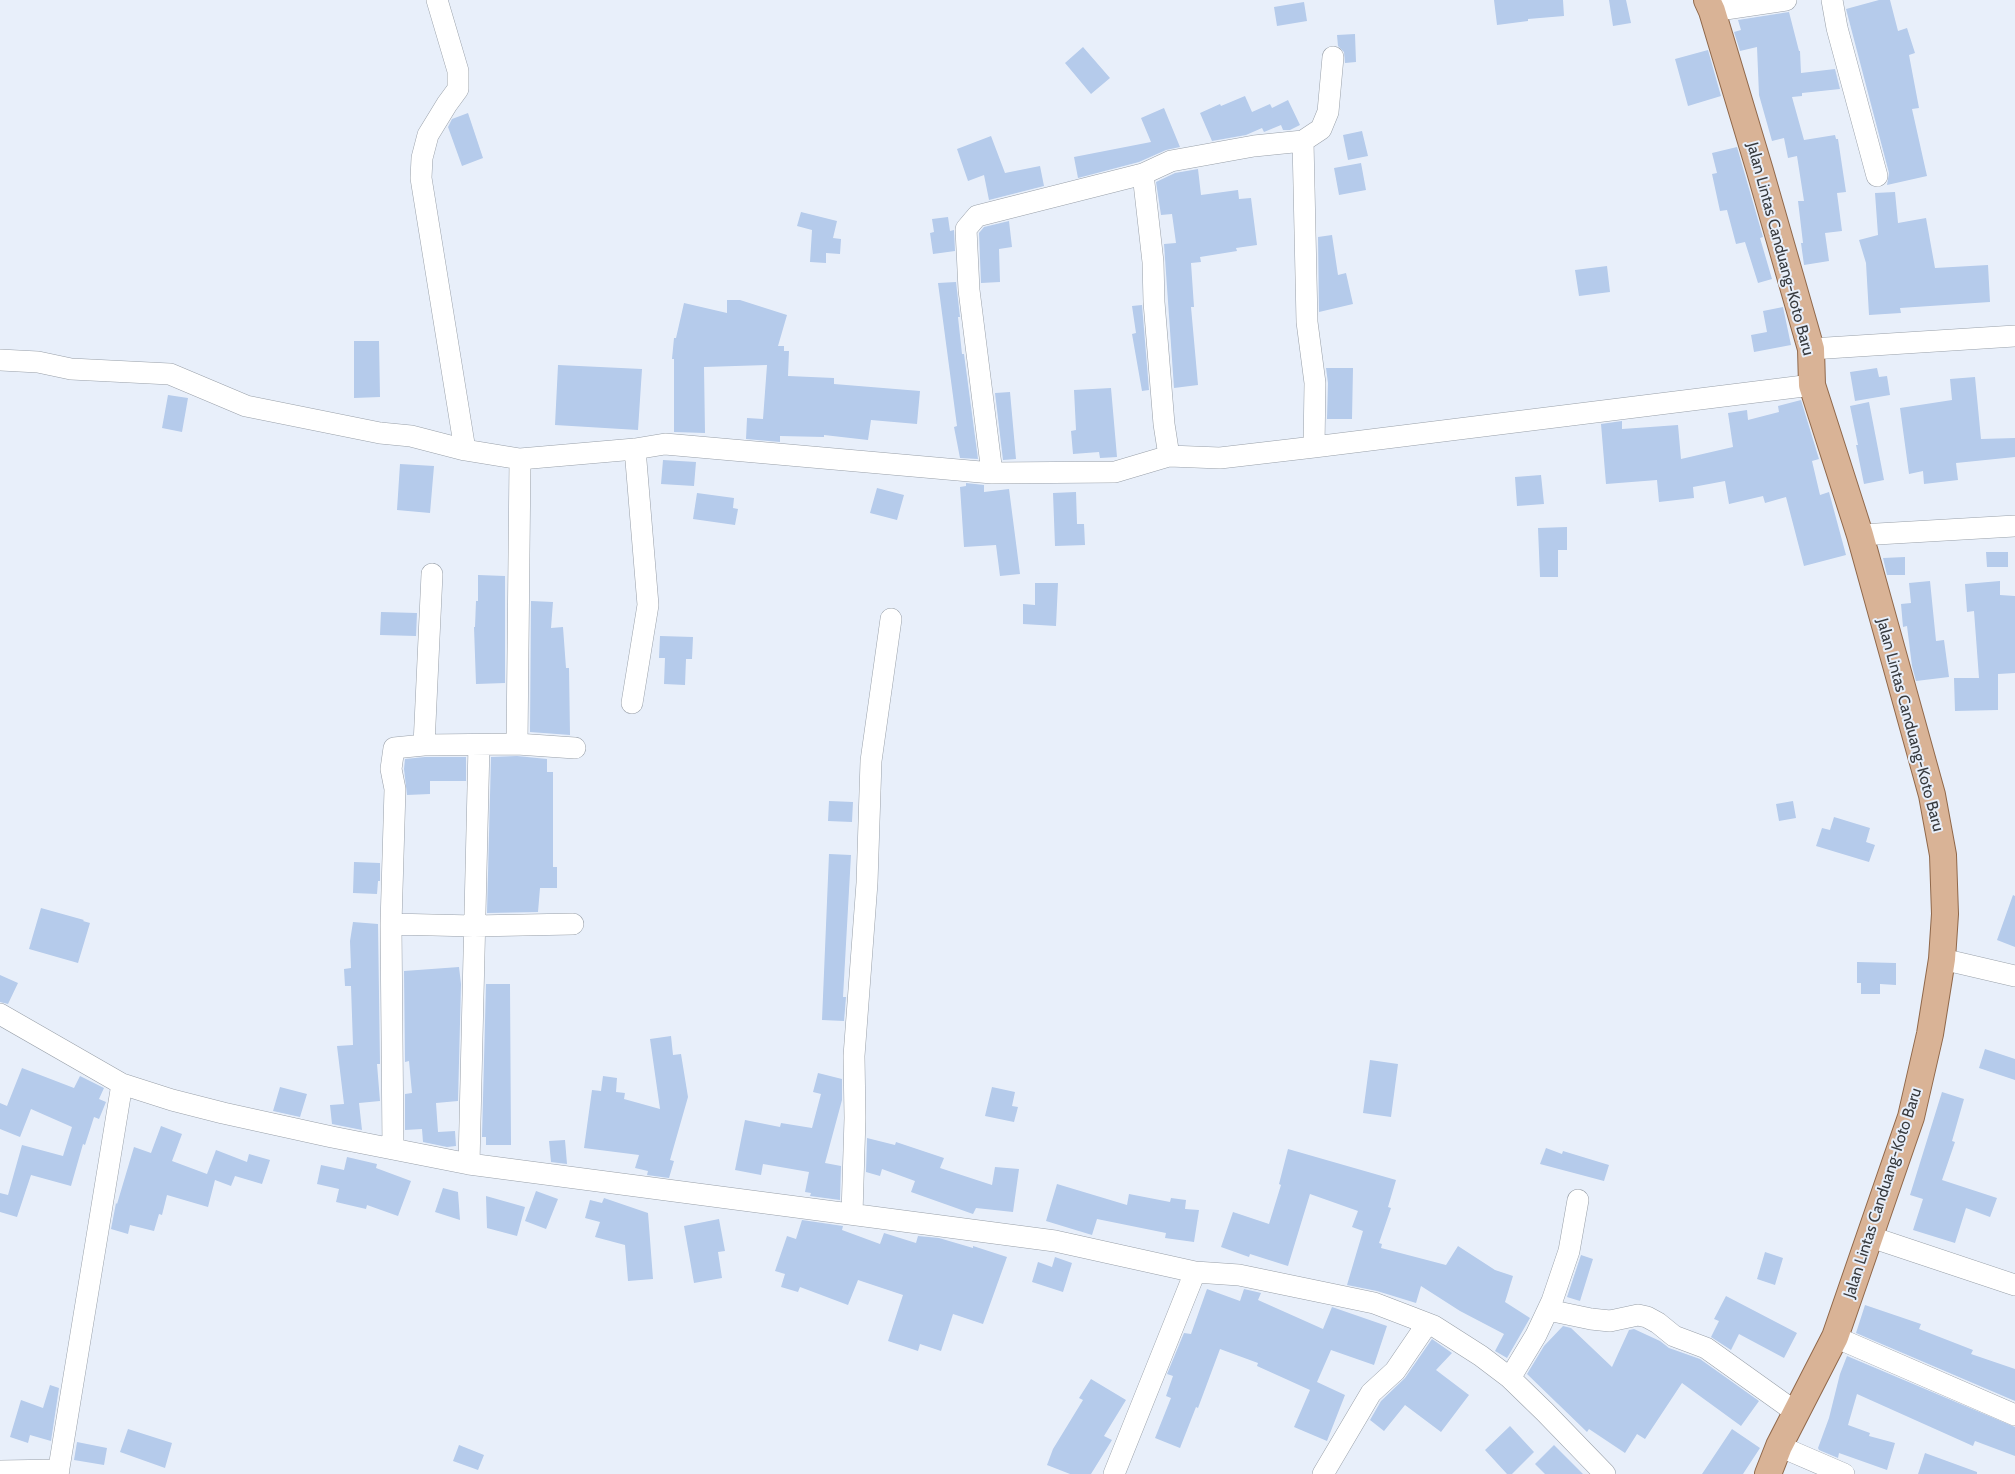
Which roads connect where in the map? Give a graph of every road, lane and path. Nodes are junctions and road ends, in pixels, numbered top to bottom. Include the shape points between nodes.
1 (437, 0) edge
2 (1786, 0) edge
3 (1832, 0) edge
4 (1708, 3) edge
5 (1333, 57) dead end
6 (1303, 142) junction
7 (1143, 174) junction
8 (1877, 176) dead end
9 (2015, 336) edge
10 (1811, 349) junction
11 (0, 360) edge
12 (1812, 385) junction
13 (1314, 447) junction
14 (635, 449) junction
15 (465, 450) junction
16 (1169, 456) junction
17 (520, 459) junction
18 (992, 473) junction
19 (2015, 526) edge
20 (1860, 535) junction
21 (432, 574) dead end
22 (891, 619) dead end
23 (632, 703) dead end
24 (518, 744) junction
25 (424, 745) junction
26 (479, 745) junction
27 (575, 748) dead end
28 (391, 924) junction
29 (573, 924) dead end
30 (474, 926) junction
31 (1942, 959) junction
32 (2015, 976) edge
33 (0, 1014) edge
34 (122, 1084) junction
35 (393, 1149) junction
36 (469, 1164) junction
37 (1578, 1200) dead end
38 (852, 1214) junction
39 (1871, 1237) junction
40 (1195, 1272) junction
41 (2015, 1285) edge
42 (1548, 1310) junction
43 (1427, 1324) junction
44 (1835, 1337) junction
45 (1510, 1378) junction
46 (1797, 1413) junction
47 (2015, 1415) edge
48 (1779, 1446) junction
49 (0, 1471) edge
50 (58, 1472) edge
51 (1114, 1474) edge
52 (1323, 1474) edge
53 (1604, 1474) edge
54 (1768, 1474) edge
55 (1844, 1474) edge

1 - 15 street via 458,71 458,89 428,136 421,178
2 - 4 street
3 - 8 street
4 - 10 main road, Jalan Lintas Canduang-Koto Baru
5 - 6 street via 1328,112 1321,129
6 - 7 street via 1254,146 1172,161
6 - 13 street via 1307,313 1315,383
7 - 16 street
7 - 18 street via 977,216 966,229 969,290
9 - 10 street
10 - 12 main road, Jalan Lintas Canduang-Koto Baru
11 - 15 street via 38,362 71,369 170,374 246,406 380,433 411,436
12 - 13 street
12 - 20 main road, Jalan Lintas Canduang-Koto Baru
13 - 16 street via 1220,458
14 - 17 street
14 - 18 street via 665,444
14 - 23 street via 648,605
15 - 17 street
16 - 18 street via 1115,472
17 - 24 street
19 - 20 street
20 - 31 main road, Jalan Lintas Canduang-Koto Baru via 1932,795 1944,855
21 - 25 street
22 - 38 street via 871,761 867,883 854,1056
24 - 26 street
24 - 27 street
25 - 26 street
25 - 28 street via 394,748 391,769 395,789
26 - 30 street
28 - 30 street
28 - 35 street
29 - 30 street
30 - 36 street
31 - 32 street
31 - 39 main road, Jalan Lintas Canduang-Koto Baru via 1930,1034 1911,1117
33 - 34 street
34 - 35 street via 223,1113
34 - 50 street
35 - 36 street
36 - 38 street
37 - 42 street via 1569,1250
38 - 40 street via 1055,1241
39 - 41 street
39 - 44 main road, Jalan Lintas Canduang-Koto Baru
40 - 43 street via 1239,1275 1374,1303
40 - 51 street
42 - 45 street
42 - 46 street via 1610,1321 1638,1315 1648,1317 1674,1336 1706,1348
43 - 45 street via 1481,1356
43 - 52 street via 1395,1371 1370,1393
44 - 46 main road, Jalan Lintas Canduang-Koto Baru
44 - 47 street
45 - 53 street
46 - 48 main road, Jalan Lintas Canduang-Koto Baru
48 - 54 main road, Jalan Lintas Canduang-Koto Baru
48 - 55 street
49 - 50 street

